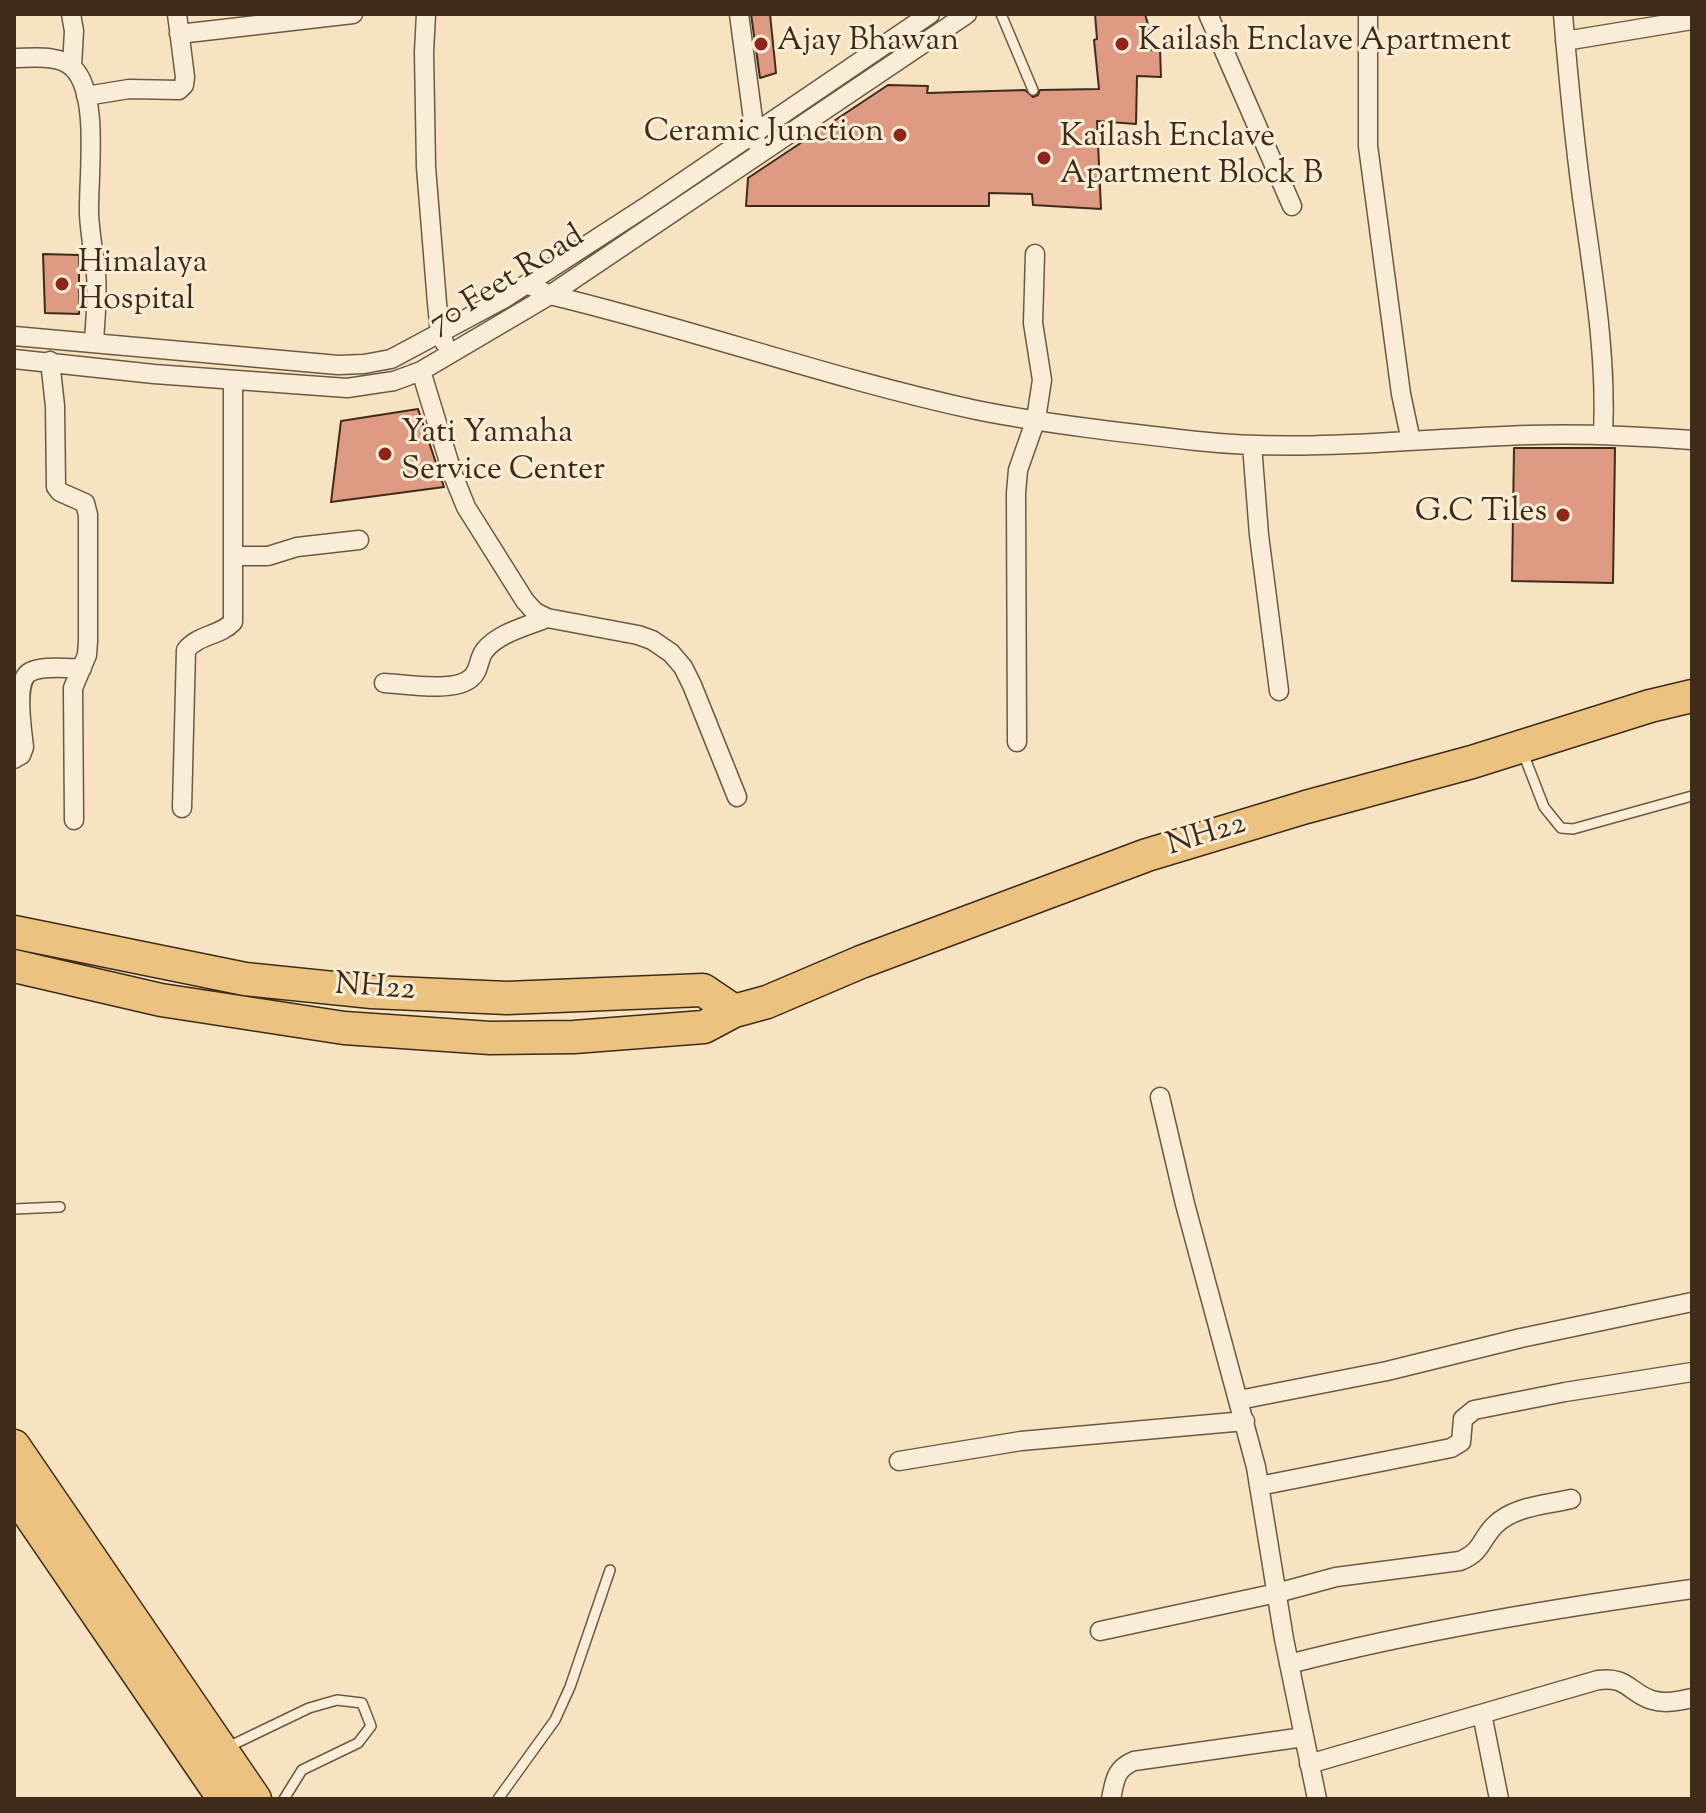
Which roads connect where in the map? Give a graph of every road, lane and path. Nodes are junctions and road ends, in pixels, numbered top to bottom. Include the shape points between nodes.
1 (71, 14) edge
2 (177, 14) edge
3 (353, 14) edge
4 (426, 14) edge
5 (739, 14) edge
6 (930, 14) edge
7 (967, 14) edge
8 (1001, 14) edge
9 (1208, 14) edge
10 (1368, 14) edge
11 (1563, 14) edge
12 (1692, 20) edge
13 (179, 34) junction
14 (1565, 41) junction
15 (14, 58) edge
16 (72, 66) junction
17 (1033, 90) dead end
18 (86, 96) junction
19 (754, 133) junction
20 (758, 155) junction
21 (1292, 206) dead end
22 (1035, 254) dead end
23 (527, 284) junction
24 (550, 295) junction
25 (440, 333) junction
26 (14, 336) edge
27 (94, 343) junction
28 (157, 349) junction
29 (450, 353) junction
30 (14, 359) edge
31 (50, 361) junction
32 (421, 371) junction
33 (154, 374) junction
34 (233, 380) junction
35 (1036, 419) junction
36 (1603, 435) junction
37 (1692, 440) edge
38 (1411, 441) junction
39 (1252, 445) junction
40 (359, 540) dead end
41 (234, 556) junction
42 (547, 618) junction
43 (82, 668) junction
44 (384, 683) dead end
45 (1279, 691) dead end
46 (1692, 696) edge
47 (1017, 742) dead end
48 (1521, 747) junction
49 (14, 759) edge
50 (1692, 796) edge
51 (737, 797) dead end
52 (182, 808) dead end
53 (74, 820) dead end
54 (14, 932) edge
55 (14, 966) edge
56 (734, 1011) junction
57 (1160, 1097) dead end
58 (60, 1207) dead end
59 (14, 1209) edge
60 (1692, 1302) edge
61 (1692, 1372) edge
62 (1239, 1400) junction
63 (1245, 1421) junction
64 (14, 1446) edge
65 (899, 1461) dead end
66 (1259, 1486) junction
67 (14, 1492) edge
68 (1571, 1499) dead end
69 (610, 1570) dead end
70 (1692, 1589) edge
71 (1277, 1593) junction
72 (1100, 1631) dead end
73 (1289, 1664) junction
74 (1692, 1698) edge
75 (1482, 1714) junction
76 (1304, 1737) junction
77 (221, 1750) junction
78 (1309, 1764) junction
79 (224, 1799) edge
80 (255, 1799) edge
81 (284, 1799) edge
82 (498, 1799) edge
83 (1111, 1799) edge
84 (1317, 1799) edge
85 (1499, 1799) edge

1 - 16 street
2 - 13 street
3 - 13 street
4 - 25 street via 426,167
5 - 19 street
6 - 19 street, 70 Feet Road
7 - 20 street, 70 Feet Road
8 - 17 lane
9 - 21 street
10 - 38 street via 1368,146
11 - 14 street
12 - 14 street
13 - 18 street via 185,77 179,90 129,89
14 - 36 street via 1601,343
15 - 16 street via 40,57
16 - 18 street
18 - 27 street via 91,134 89,214 97,278
19 - 20 street
19 - 23 street, 70 Feet Road
20 - 24 street, 70 Feet Road
22 - 35 street via 1033,323 1042,380
23 - 24 street
23 - 25 street, 70 Feet Road
24 - 29 street, 70 Feet Road
24 - 35 street via 823,372
25 - 28 street, 70 Feet Road via 391,359 351,365
25 - 29 street
26 - 27 street, 70 Feet Road
27 - 28 street, 70 Feet Road
28 - 33 street
29 - 32 street, 70 Feet Road
30 - 31 street, 70 Feet Road
31 - 33 street, 70 Feet Road
31 - 43 street via 56,487 85,503 88,515 89,613
32 - 34 street, 70 Feet Road via 347,388
32 - 42 street via 466,507 525,601
33 - 34 street, 70 Feet Road
34 - 41 street
35 - 39 street
35 - 47 street via 1016,493
36 - 37 street
36 - 38 street
38 - 39 street
39 - 45 street
40 - 41 street via 268,556
41 - 52 street via 233,622 186,650
42 - 44 street via 492,643 471,679 444,686
42 - 51 street via 638,635 671,653 692,685
43 - 49 street via 26,674 20,684 24,747
43 - 53 street via 73,688
46 - 48 highway, NH22
48 - 50 lane via 1544,807 1561,828
48 - 56 highway, NH22 via 1147,855
54 - 56 highway, NH22 via 245,979 507,998 703,990
55 - 56 highway, NH22 via 161,1000 344,1028 490,1038 704,1027
57 - 62 street
58 - 59 lane
60 - 62 street
61 - 66 street via 1474,1410 1463,1419 1461,1442 1451,1448
62 - 63 street
63 - 65 street via 1021,1441
63 - 66 street
64 - 77 highway
66 - 71 street
67 - 79 highway
68 - 71 street via 1507,1516 1472,1556 1460,1561 1363,1572
69 - 82 lane via 555,1720
70 - 73 street via 1462,1626
71 - 72 street
71 - 73 street
73 - 76 street
74 - 75 street via 1655,1701 1610,1679
75 - 78 street
75 - 85 street
76 - 78 street
76 - 83 street via 1134,1761 1117,1773
77 - 80 highway
77 - 81 lane via 309,1708 337,1700 362,1703 371,1726 358,1743 302,1770
78 - 84 street

